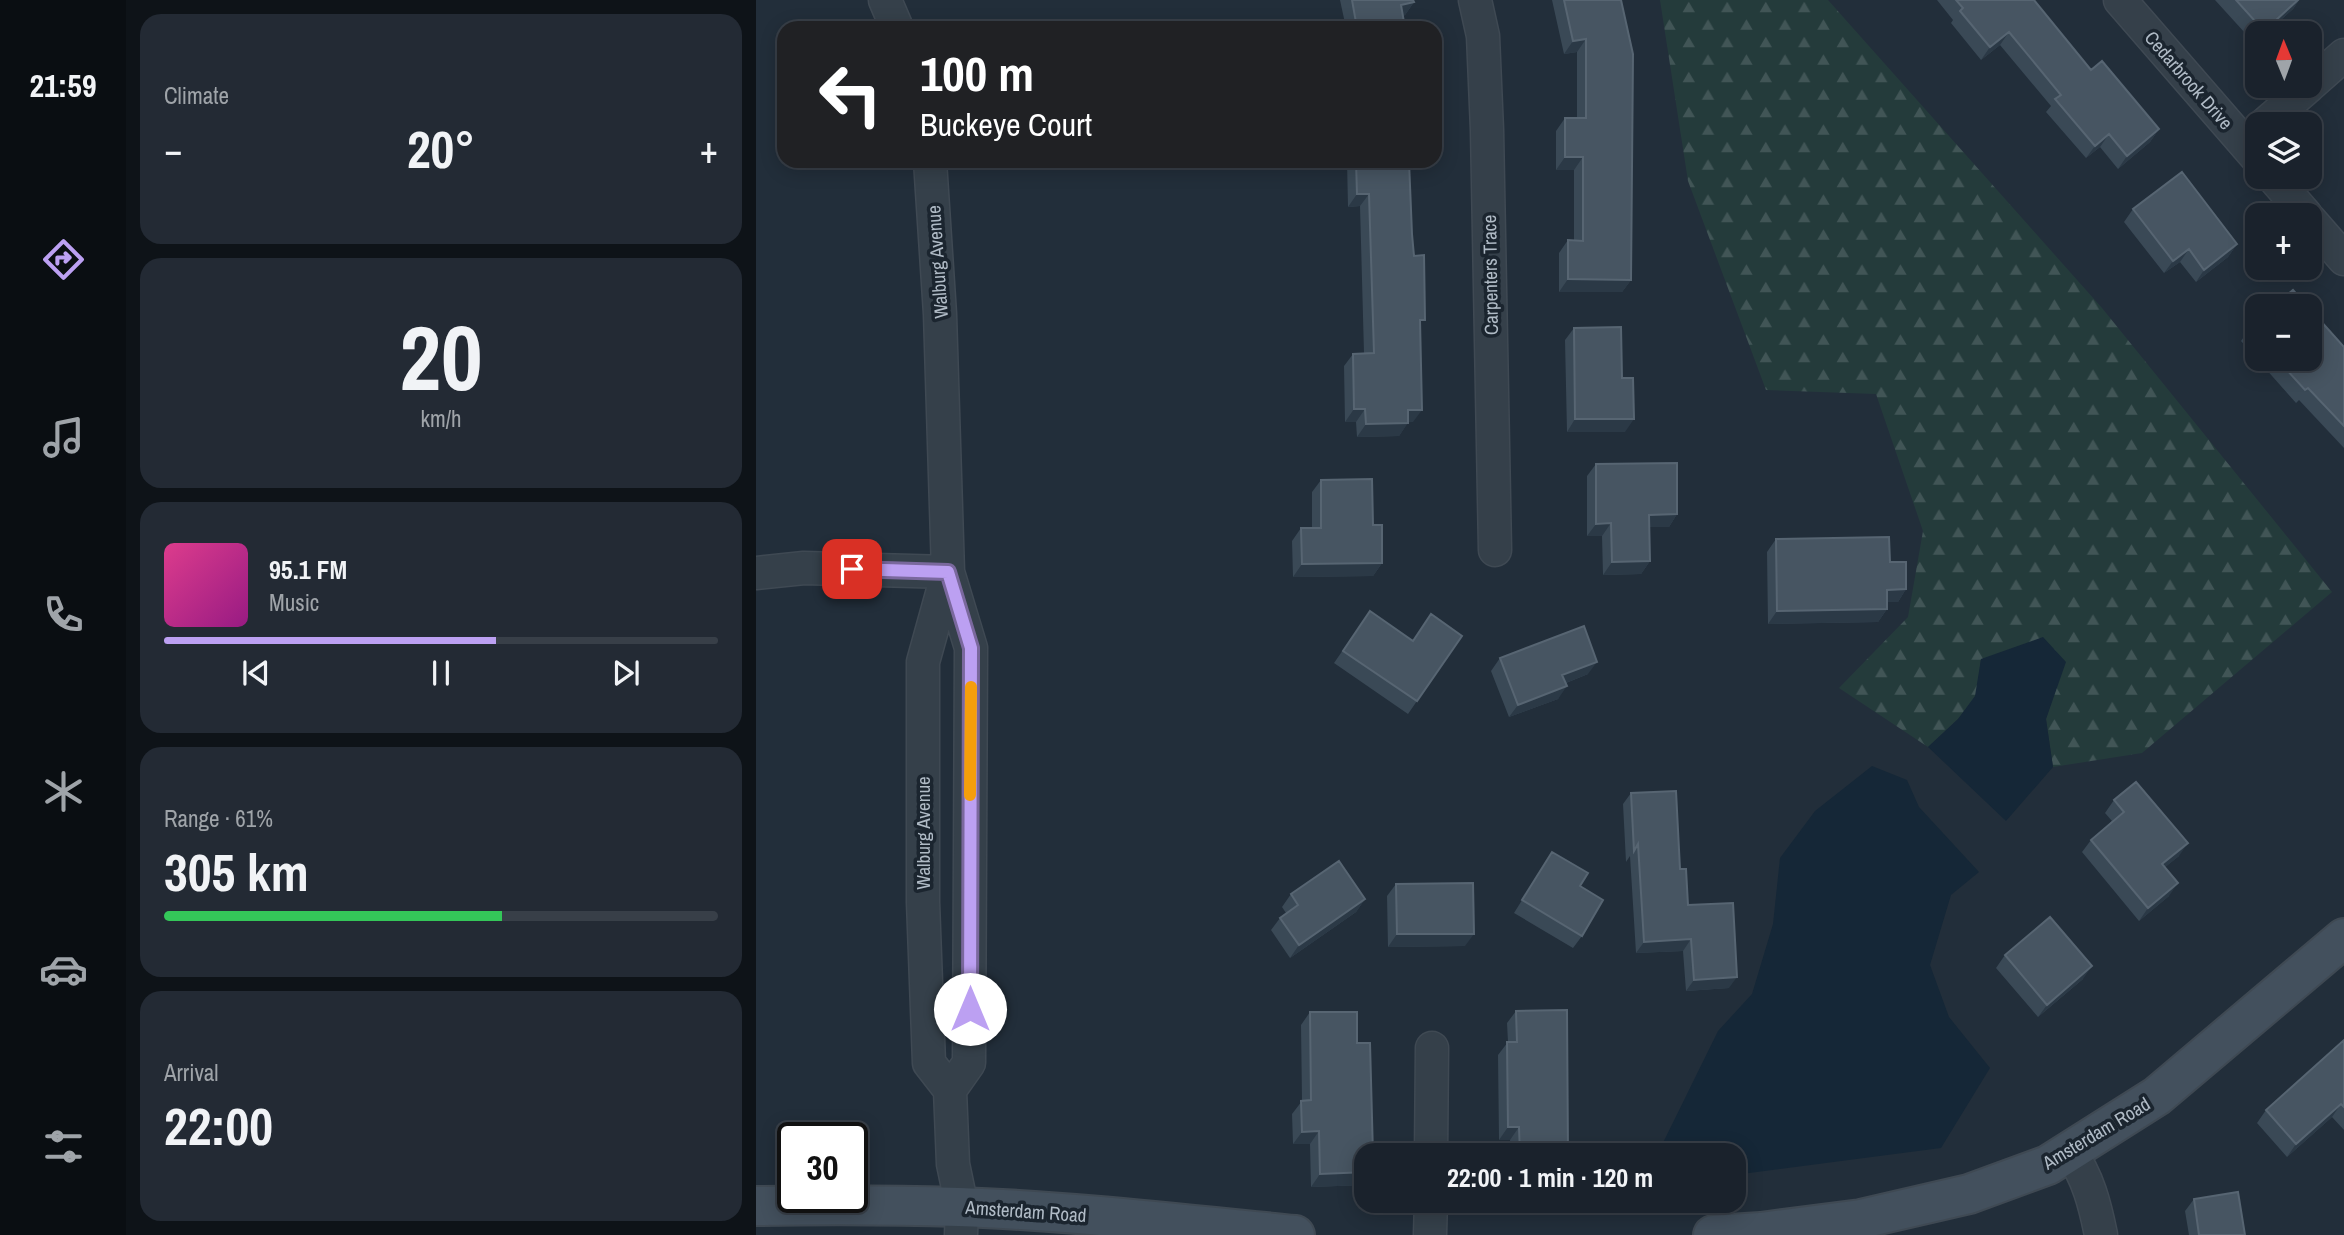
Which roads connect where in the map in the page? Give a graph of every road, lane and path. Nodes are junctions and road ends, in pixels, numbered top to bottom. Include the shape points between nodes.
1 (885, 0) edge
2 (1475, 0) edge
3 (2120, 0) edge
4 (894, 21) edge
5 (2344, 55) edge
6 (2322, 74) edge
7 (2296, 98) edge
8 (2282, 112) edge
9 (2245, 128) edge
10 (930, 168) edge
11 (2283, 189) edge
12 (2296, 203) edge
13 (2322, 234) edge
14 (2344, 260) edge
15 (1495, 550) dead end
16 (948, 572) junction
17 (756, 573) edge
18 (970, 873) junction
19 (923, 874) junction
20 (2343, 941) edge
21 (1432, 1048) dead end
22 (950, 1090) junction
23 (1431, 1143) edge
24 (2070, 1152) junction
25 (756, 1206) edge
26 (1431, 1213) edge
27 (962, 1221) edge
28 (1294, 1235) edge
29 (1430, 1235) edge
30 (1713, 1235) edge
31 (2101, 1235) edge

1 - 4 street
2 - 15 street, Carpenters Trace via 1483,36 1487,130
3 - 9 street, Cedarbrook Drive
5 - 6 street
7 - 8 street
10 - 16 street, Walburg Avenue
11 - 12 street
13 - 14 street
16 - 17 street via 804,568
16 - 18 street, Walburg Avenue via 971,648
16 - 19 street, Walburg Avenue via 922,662
18 - 19 street
18 - 22 street, Walburg Avenue via 969,1063
19 - 22 street, Walburg Avenue via 929,1063
20 - 24 main road, Amsterdam Road via 2157,1096
21 - 23 street
22 - 27 street via 953,1164
24 - 30 main road, Amsterdam Road via 2048,1165 1969,1194 1915,1207 1861,1219
24 - 31 street via 2093,1198
25 - 27 main road, Amsterdam Road via 872,1205
26 - 29 street
27 - 28 main road, Amsterdam Road via 1122,1217

